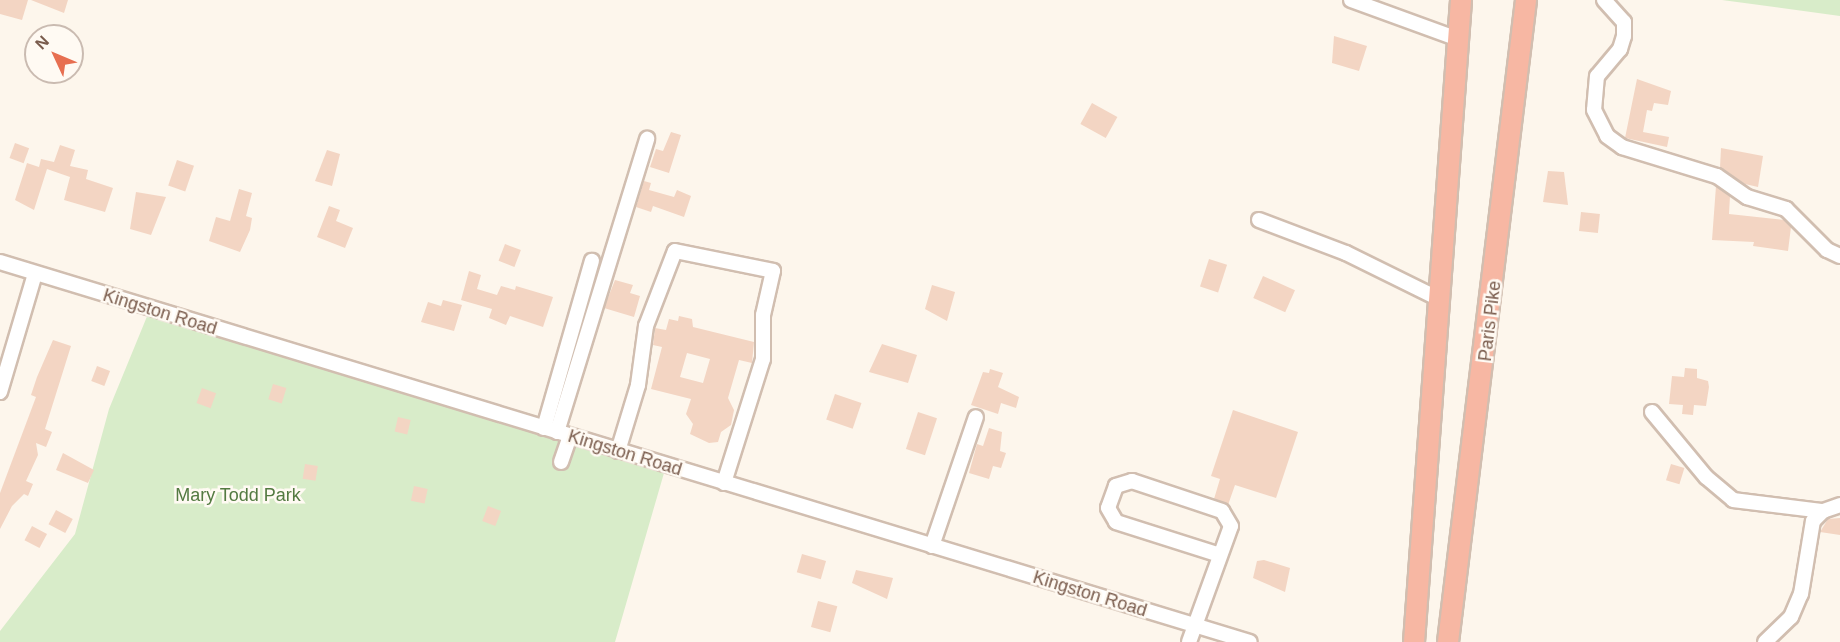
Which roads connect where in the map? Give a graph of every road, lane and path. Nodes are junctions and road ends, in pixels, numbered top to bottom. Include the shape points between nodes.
1 (1351, 0) edge
2 (1461, 0) edge
3 (1526, 0) edge
4 (1604, 0) edge
5 (1458, 39) junction
6 (647, 139) dead end
7 (1258, 220) dead end
8 (1840, 256) edge
9 (592, 261) dead end
10 (0, 262) edge
11 (35, 274) junction
12 (1439, 299) junction
13 (0, 392) edge
14 (1652, 412) dead end
15 (976, 417) dead end
16 (557, 432) junction
17 (618, 451) junction
18 (561, 462) dead end
19 (724, 483) junction
20 (1840, 505) edge
21 (1823, 511) junction
22 (932, 546) junction
23 (1220, 555) junction
24 (1194, 625) junction
25 (1189, 642) edge
26 (1250, 642) edge
27 (1414, 642) edge
28 (1448, 642) edge
29 (1766, 642) edge

1 - 5 street
2 - 5 highway
3 - 28 highway, Paris Pike
4 - 8 street via 1623,22 1624,36 1620,49 1597,76 1594,110 1607,136 1622,147 1717,176 1747,197 1786,209 1827,250
5 - 12 highway
6 - 16 street via 628,188
7 - 12 street via 1346,253
9 - 16 street
10 - 11 street, Kingston Road
11 - 13 street
11 - 16 street, Kingston Road
12 - 27 highway
14 - 21 street via 1706,477 1733,500
15 - 22 street
16 - 17 street, Kingston Road
16 - 18 street
17 - 19 street, Kingston Road
17 - 19 street via 638,385 646,326 675,251 773,271 763,315 763,359
19 - 22 street, Kingston Road
20 - 21 street
21 - 29 street via 1813,521 1794,610 1780,632
22 - 24 street, Kingston Road
23 - 23 street via 1231,525 1222,511 1132,481 1116,486 1108,508 1116,522
23 - 24 street
24 - 25 street
24 - 26 street, Kingston Road

